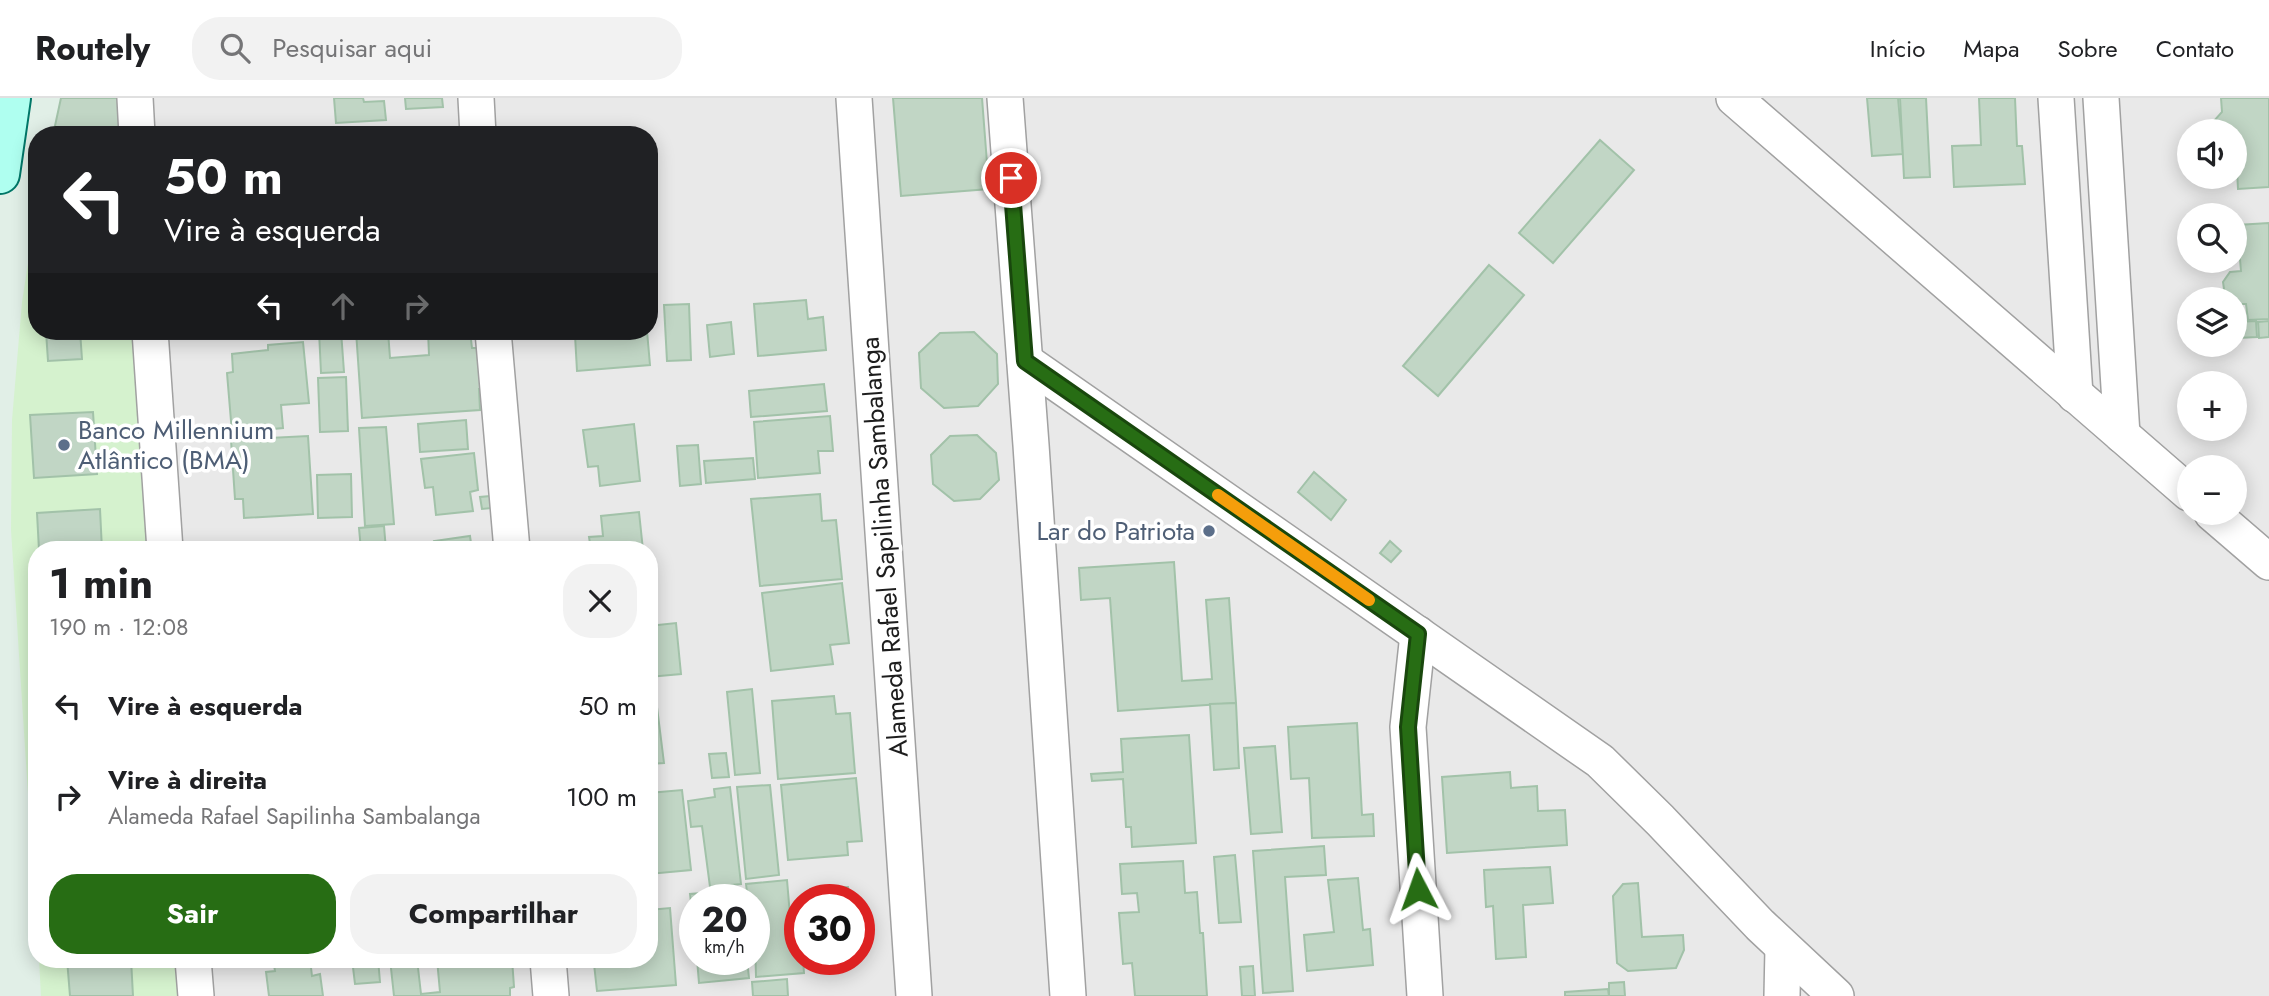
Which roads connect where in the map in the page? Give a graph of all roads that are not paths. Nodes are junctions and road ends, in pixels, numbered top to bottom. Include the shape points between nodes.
1 (11, 98) edge
2 (135, 98) edge
3 (476, 98) edge
4 (854, 98) edge
5 (1005, 98) edge
6 (1734, 98) edge
7 (2056, 98) edge
8 (2101, 98) edge
9 (137, 126) edge
10 (478, 126) edge
11 (0, 174) edge
12 (151, 340) edge
13 (494, 340) edge
14 (1025, 361) junction
15 (2075, 395) junction
16 (2122, 435) junction
17 (2177, 483) edge
18 (2226, 525) edge
19 (164, 541) edge
20 (511, 541) edge
21 (2269, 562) edge
22 (1418, 634) junction
23 (1783, 948) junction
24 (194, 968) edge
25 (549, 968) edge
26 (196, 996) edge
27 (551, 996) edge
28 (914, 996) edge
29 (1068, 996) edge
30 (1425, 996) edge
31 (1782, 996) edge
32 (1836, 996) edge

1 - 11 main road
2 - 9 street
3 - 10 street
4 - 28 street, Alameda Rafael Sapilinha Sambalanga
5 - 14 street
6 - 15 street
7 - 15 street
8 - 16 street
12 - 19 street
13 - 20 street
14 - 22 street
14 - 29 street
15 - 16 street
16 - 17 street
18 - 21 street
22 - 23 street via 1600,761
22 - 30 street via 1408,727
23 - 31 street
23 - 32 street
24 - 26 street
25 - 27 street

